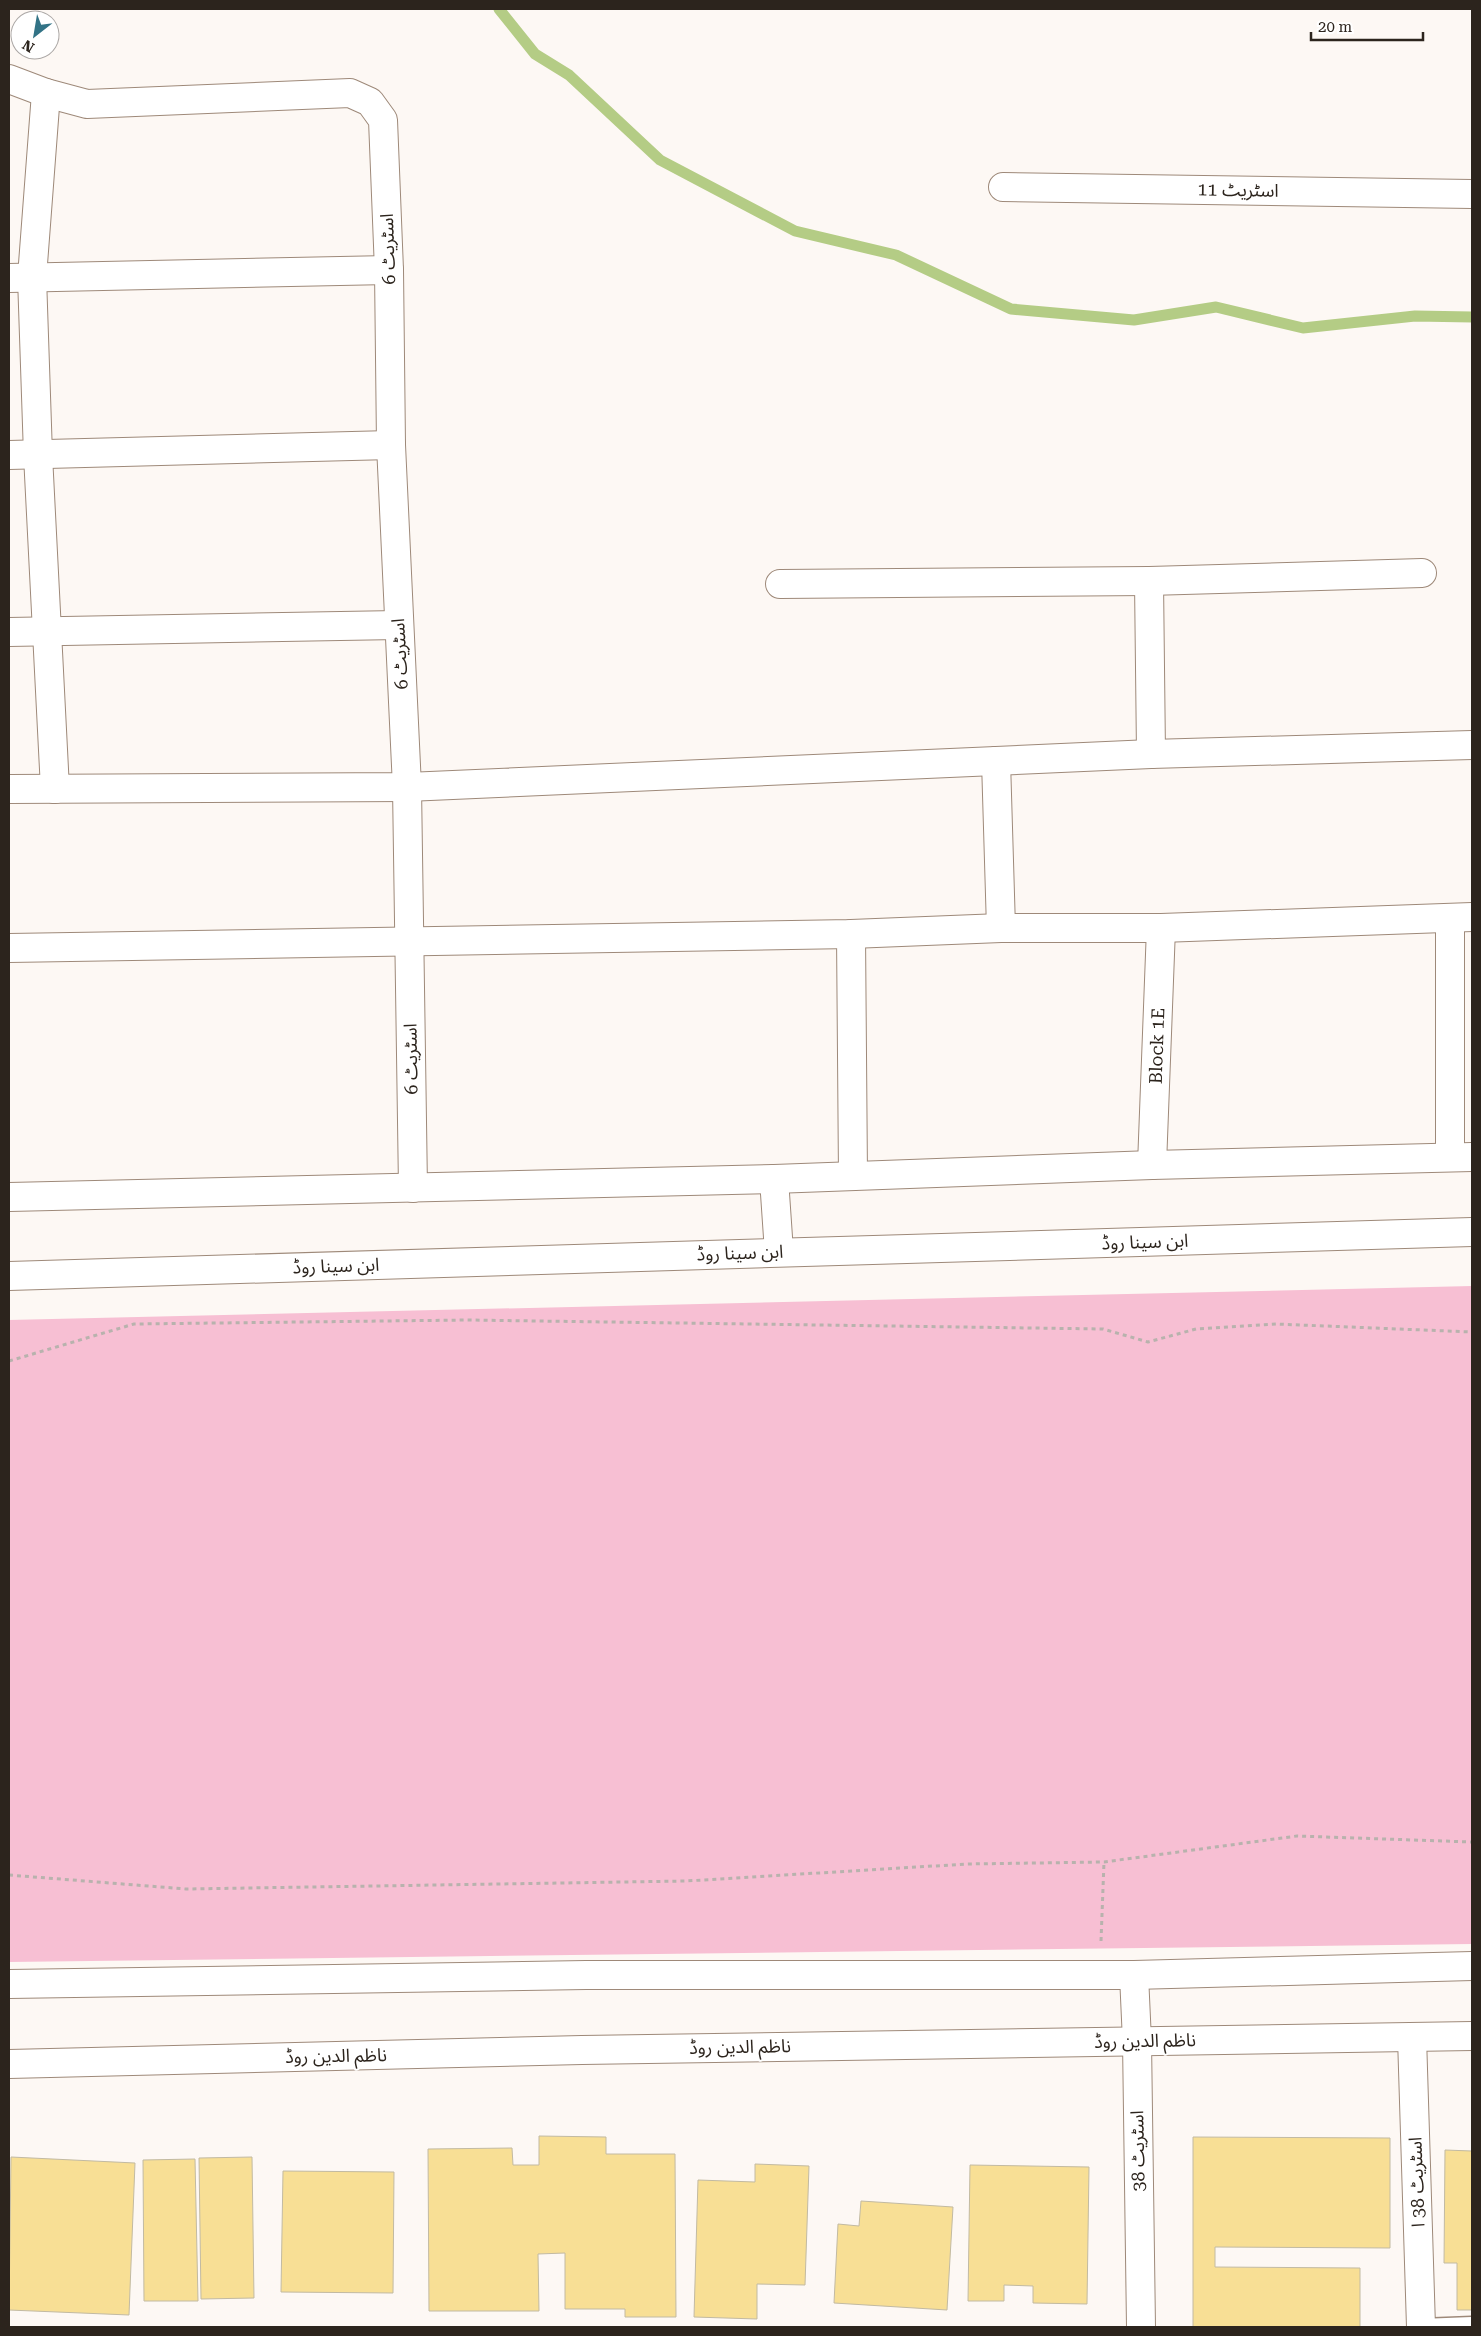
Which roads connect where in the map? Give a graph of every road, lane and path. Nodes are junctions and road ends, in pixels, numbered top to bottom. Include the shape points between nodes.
1 (9, 80) edge
2 (46, 93) junction
3 (1003, 187) dead end
4 (1472, 194) edge
5 (389, 270) junction
6 (20, 278) edge
7 (390, 446) junction
8 (9, 455) edge
9 (38, 455) junction
10 (1422, 573) dead end
11 (1149, 581) junction
12 (780, 584) dead end
13 (398, 625) junction
14 (46, 631) junction
15 (9, 632) edge
16 (1472, 745) edge
17 (1150, 754) junction
18 (996, 761) junction
19 (406, 787) junction
20 (9, 789) edge
21 (55, 789) junction
22 (1461, 918) edge
23 (1001, 928) junction
24 (1162, 928) junction
25 (851, 934) junction
26 (410, 940) junction
27 (9, 948) edge
28 (1461, 1157) edge
29 (1152, 1165) junction
30 (853, 1176) junction
31 (774, 1179) junction
32 (412, 1188) junction
33 (9, 1197) edge
34 (1472, 1232) edge
35 (779, 1252) junction
36 (9, 1276) edge
37 (1472, 1332) edge
38 (9, 1361) edge
39 (1472, 1842) edge
40 (1104, 1862) junction
41 (9, 1875) edge
42 (1472, 1966) edge
43 (1100, 1974) junction
44 (1134, 1975) junction
45 (9, 1984) edge
46 (1472, 2036) edge
47 (1412, 2037) junction
48 (1137, 2041) junction
49 (9, 2064) edge
50 (1472, 2325) edge
51 (1141, 2327) edge
52 (1421, 2327) edge

1 - 2 street
2 - 5 street, اسٹریٹ 6 via 87,104 350,94 370,102 383,120
2 - 6 street
3 - 4 street, اسٹریٹ 11
5 - 6 street
5 - 7 street, اسٹریٹ 6
6 - 9 street
7 - 9 street
7 - 13 street, اسٹریٹ 6
8 - 9 street
9 - 14 street
10 - 11 street
11 - 12 street
11 - 17 street
13 - 14 street
13 - 19 street, اسٹریٹ 6
14 - 15 street
14 - 21 street
16 - 17 street
17 - 18 street
18 - 19 street
18 - 23 street
19 - 21 street
19 - 26 street, اسٹریٹ 6
20 - 21 street
22 - 24 street
22 - 28 street
23 - 24 street
23 - 25 street
24 - 29 street, Block 1E
25 - 26 street
25 - 30 street
26 - 27 street
26 - 32 street, اسٹریٹ 6
28 - 29 street
29 - 30 street
30 - 31 street
31 - 32 street
31 - 35 street
32 - 33 street
34 - 35 street, ابن سینا روڈ
35 - 36 street, ابن سینا روڈ
37 - 38 path via 1276,1324 1196,1329 1148,1342 1103,1330 1083,1329 467,1320 134,1324
39 - 40 path via 1297,1836
40 - 41 path via 968,1864 686,1881 186,1889
40 - 43 path
42 - 44 street
43 - 44 street
43 - 45 street via 586,1975
44 - 48 street, اسٹریٹ 38
46 - 47 street, ناظم الدین روڈ
47 - 48 street, ناظم الدین روڈ
47 - 52 street, اسٹریٹ 38 ا
48 - 49 street, ناظم الدین روڈ
48 - 51 street, اسٹریٹ 38
50 - 52 lane, اسٹریٹ 38 ا

